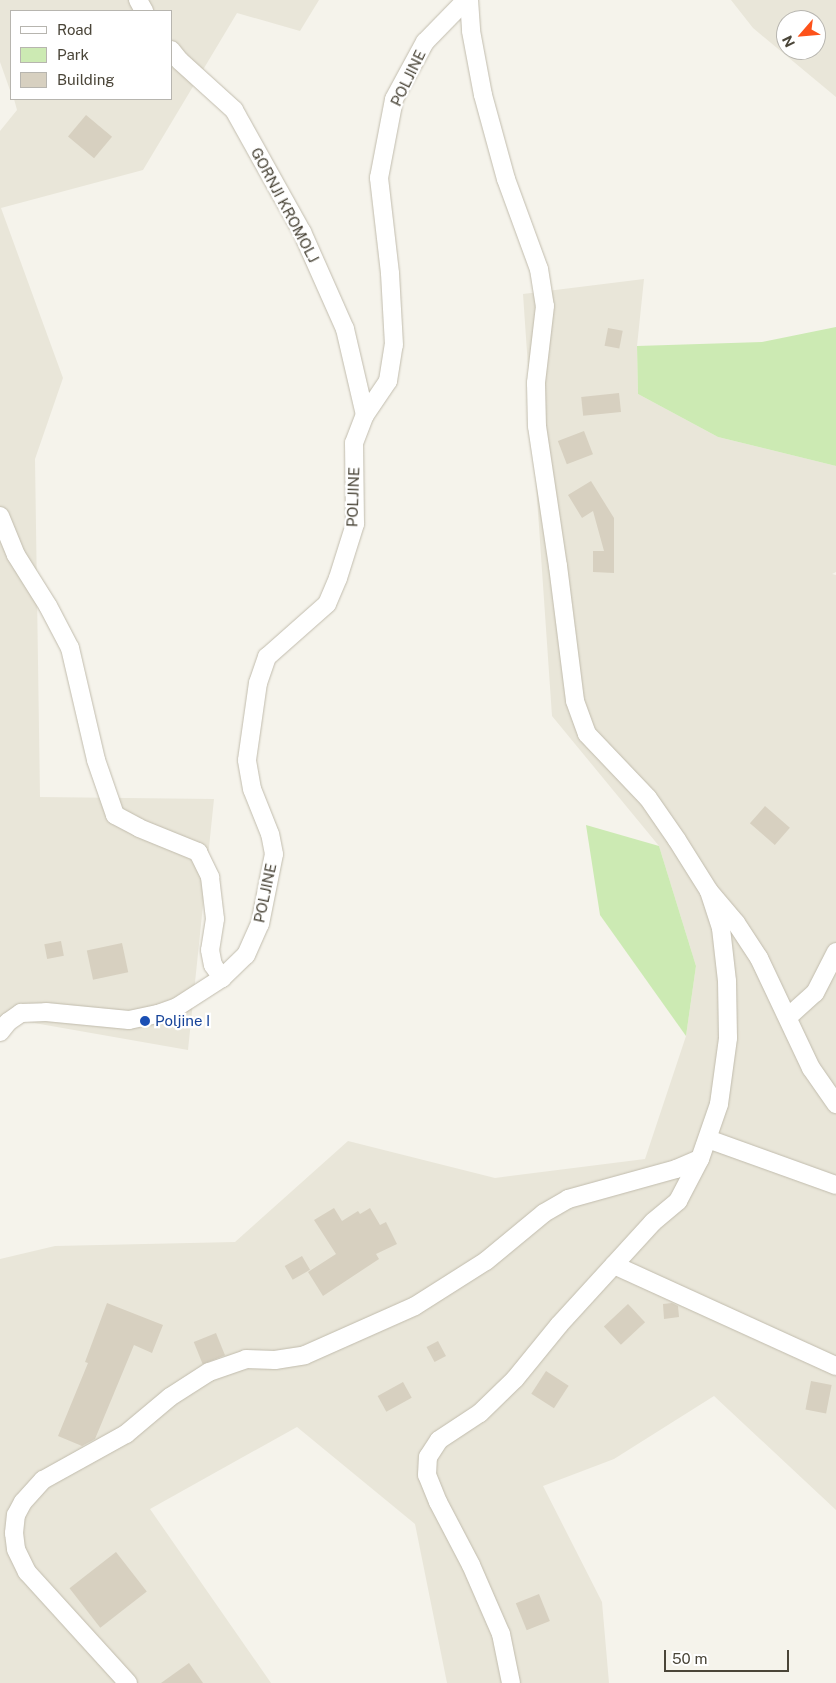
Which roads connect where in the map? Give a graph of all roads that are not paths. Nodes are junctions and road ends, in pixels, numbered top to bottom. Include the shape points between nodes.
1 (467, 0) edge
2 (172, 51) edge
3 (365, 415) junction
4 (0, 516) edge
5 (709, 892) junction
6 (836, 952) edge
7 (222, 978) junction
8 (788, 1017) junction
9 (0, 1032) edge
10 (836, 1104) edge
11 (708, 1139) junction
12 (700, 1159) junction
13 (836, 1185) edge
14 (614, 1265) junction
15 (836, 1366) edge
16 (128, 1683) edge
17 (511, 1683) edge

1 - 3 street, POLJINE via 425,42 394,99 379,178 394,345 388,381
1 - 5 street via 484,95 506,179 539,270 546,306 536,383 537,426 575,701 587,734 648,798
2 - 3 street, GORNJI KROMOLJ via 234,110 302,232 345,329
3 - 7 street, POLJINE via 354,443 355,524 338,578 326,604 267,657 258,683 248,760 252,789 270,834 274,854 260,924 246,955
4 - 7 street via 16,555 70,648 96,760 115,815 198,852 210,877 215,919 210,950 213,965
5 - 8 street via 736,923 759,958
5 - 11 street via 721,928 727,981 728,1038 719,1104
6 - 8 street via 815,993
7 - 9 street, POLJINE via 178,1007 158,1014 129,1020 46,1012 21,1013
8 - 10 street via 811,1068
11 - 12 street
11 - 13 street
12 - 14 street via 678,1201 653,1222
12 - 16 street via 676,1169 568,1199 544,1213 486,1261 415,1306 304,1355 275,1360 246,1359 209,1372 170,1397 126,1434 43,1480 16,1515 16,1550 27,1572
14 - 15 street
14 - 17 street via 515,1379 480,1413 439,1440 428,1457 427,1475 500,1634

